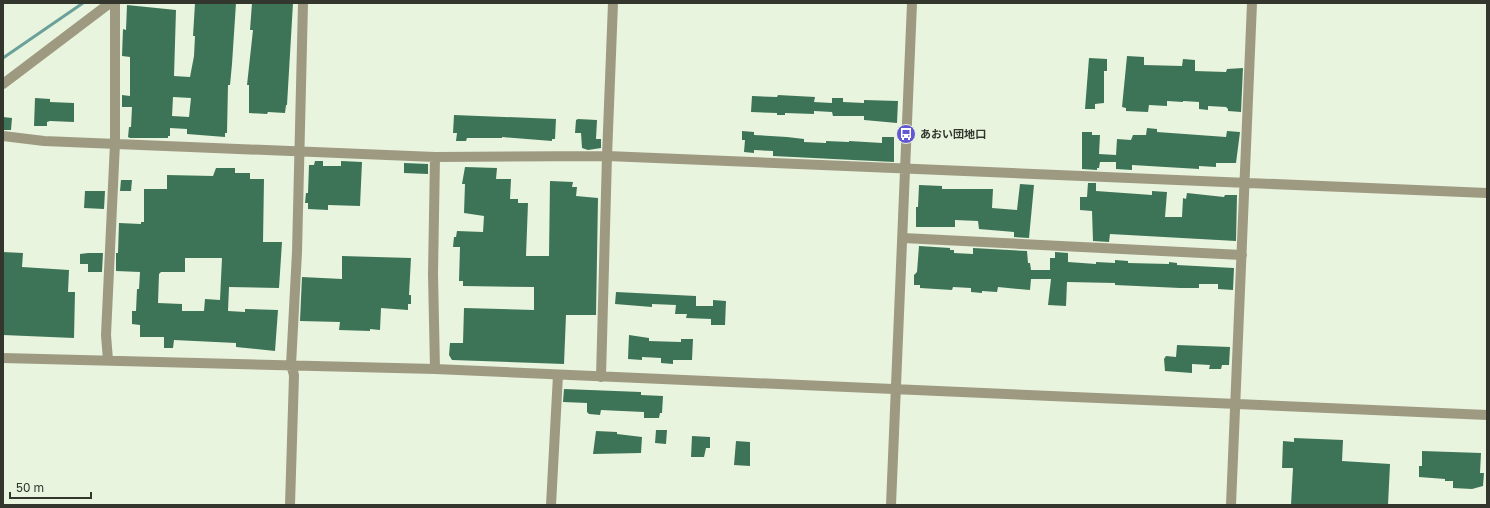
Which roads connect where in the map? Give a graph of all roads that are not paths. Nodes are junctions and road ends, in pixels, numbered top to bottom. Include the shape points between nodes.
1 (110, 3) edge
2 (115, 3) edge
3 (303, 3) edge
4 (614, 3) edge
5 (912, 3) edge
6 (1252, 3) edge
7 (3, 84) edge
8 (3, 136) edge
9 (115, 143) junction
10 (299, 151) junction
11 (607, 156) junction
12 (435, 157) junction
13 (906, 169) junction
14 (1244, 184) junction
15 (1487, 193) edge
16 (903, 238) junction
17 (1242, 255) junction
18 (3, 358) edge
19 (108, 360) junction
20 (291, 365) junction
21 (435, 369) junction
22 (558, 375) junction
23 (601, 377) junction
24 (895, 390) junction
25 (1235, 403) junction
26 (1487, 415) edge
27 (290, 505) edge
28 (552, 505) edge
29 (891, 505) edge
30 (1231, 505) edge

1 - 7 street
2 - 9 street
3 - 10 street
4 - 11 street
5 - 13 street
6 - 14 street
8 - 9 street via 44,141
9 - 10 street
9 - 19 street via 106,336
10 - 12 street
10 - 20 street
11 - 12 street
11 - 13 street
11 - 23 street
12 - 21 street
13 - 14 street
13 - 16 street
14 - 15 street
14 - 17 street
16 - 17 street
16 - 24 street
17 - 25 street
18 - 19 street
19 - 20 street
20 - 21 street
20 - 27 street via 294,375
21 - 22 street
22 - 23 street
22 - 28 street
23 - 24 street
24 - 25 street
24 - 29 street
25 - 26 street
25 - 30 street

